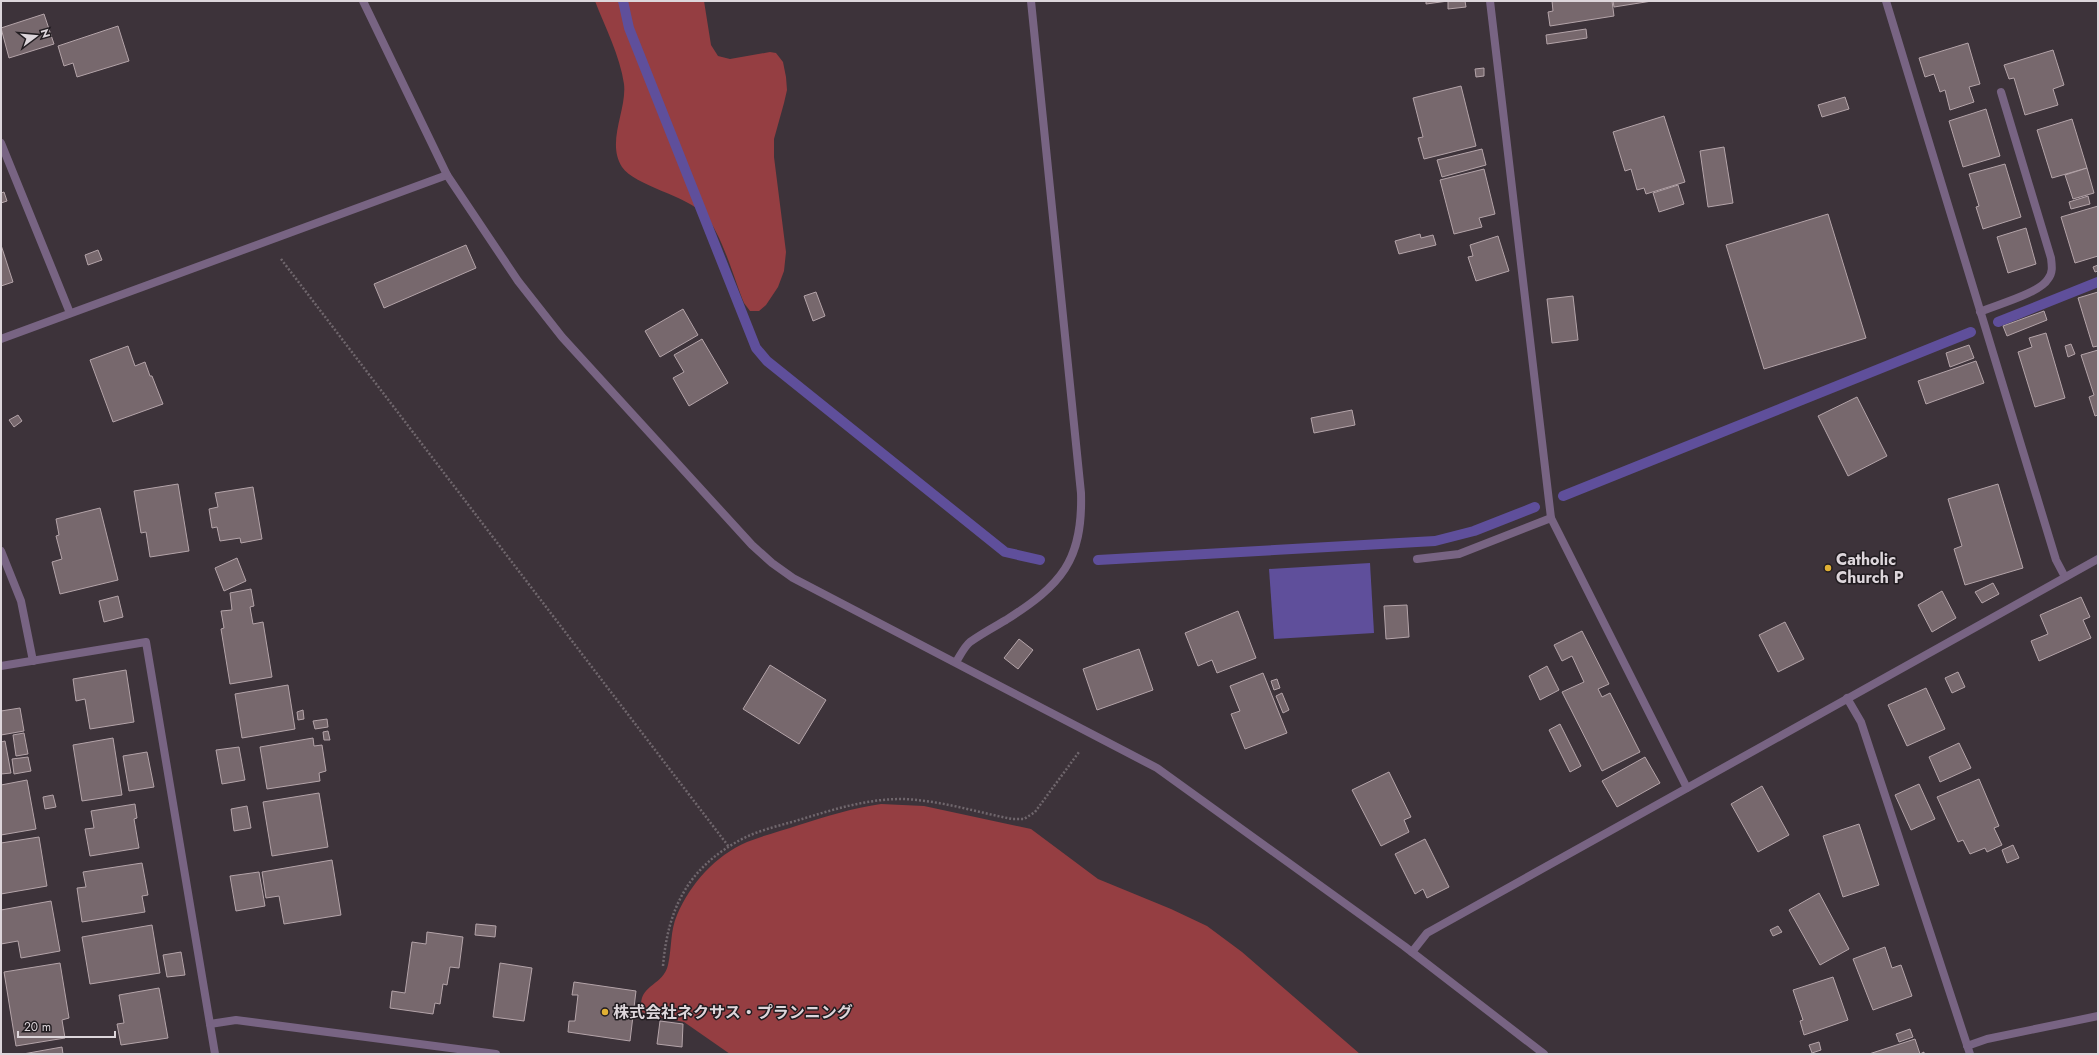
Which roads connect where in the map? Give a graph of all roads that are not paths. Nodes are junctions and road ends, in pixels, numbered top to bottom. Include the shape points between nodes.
1 (363, 1) edge
2 (1031, 1) edge
3 (1490, 1) edge
4 (1886, 1) edge
5 (2001, 92) dead end
6 (1, 143) edge
7 (447, 175) junction
8 (1980, 312) junction
9 (70, 313) junction
10 (1, 339) edge
11 (1551, 518) junction
12 (1, 552) edge
13 (1417, 559) dead end
14 (2098, 559) edge
15 (2065, 577) junction
16 (33, 661) junction
17 (956, 662) junction
18 (1, 666) edge
19 (1847, 698) junction
20 (1687, 788) junction
21 (1412, 952) junction
22 (2098, 1016) edge
23 (210, 1024) junction
24 (1967, 1046) junction
25 (215, 1054) edge
26 (496, 1054) edge
27 (1544, 1054) edge
28 (1970, 1054) edge

1 - 7 street
2 - 17 street via 1082,519 1077,545 1049,590 968,643
3 - 11 street
4 - 8 street
5 - 8 street via 2051,258 2052,269 2048,280 2039,288
6 - 9 street
7 - 9 street
7 - 17 street via 518,281 558,331 752,545 793,578
8 - 15 street via 2056,560
9 - 10 street
11 - 13 street via 1459,554
11 - 20 street
12 - 16 street via 21,601
14 - 15 street
15 - 19 street
16 - 18 street
16 - 23 street via 146,642
17 - 21 street via 1135,755 1173,779
19 - 20 street
19 - 24 street via 1861,722
20 - 21 street via 1427,933
21 - 27 street
22 - 24 street via 1987,1039
23 - 25 street
23 - 26 street via 236,1020
24 - 28 street

